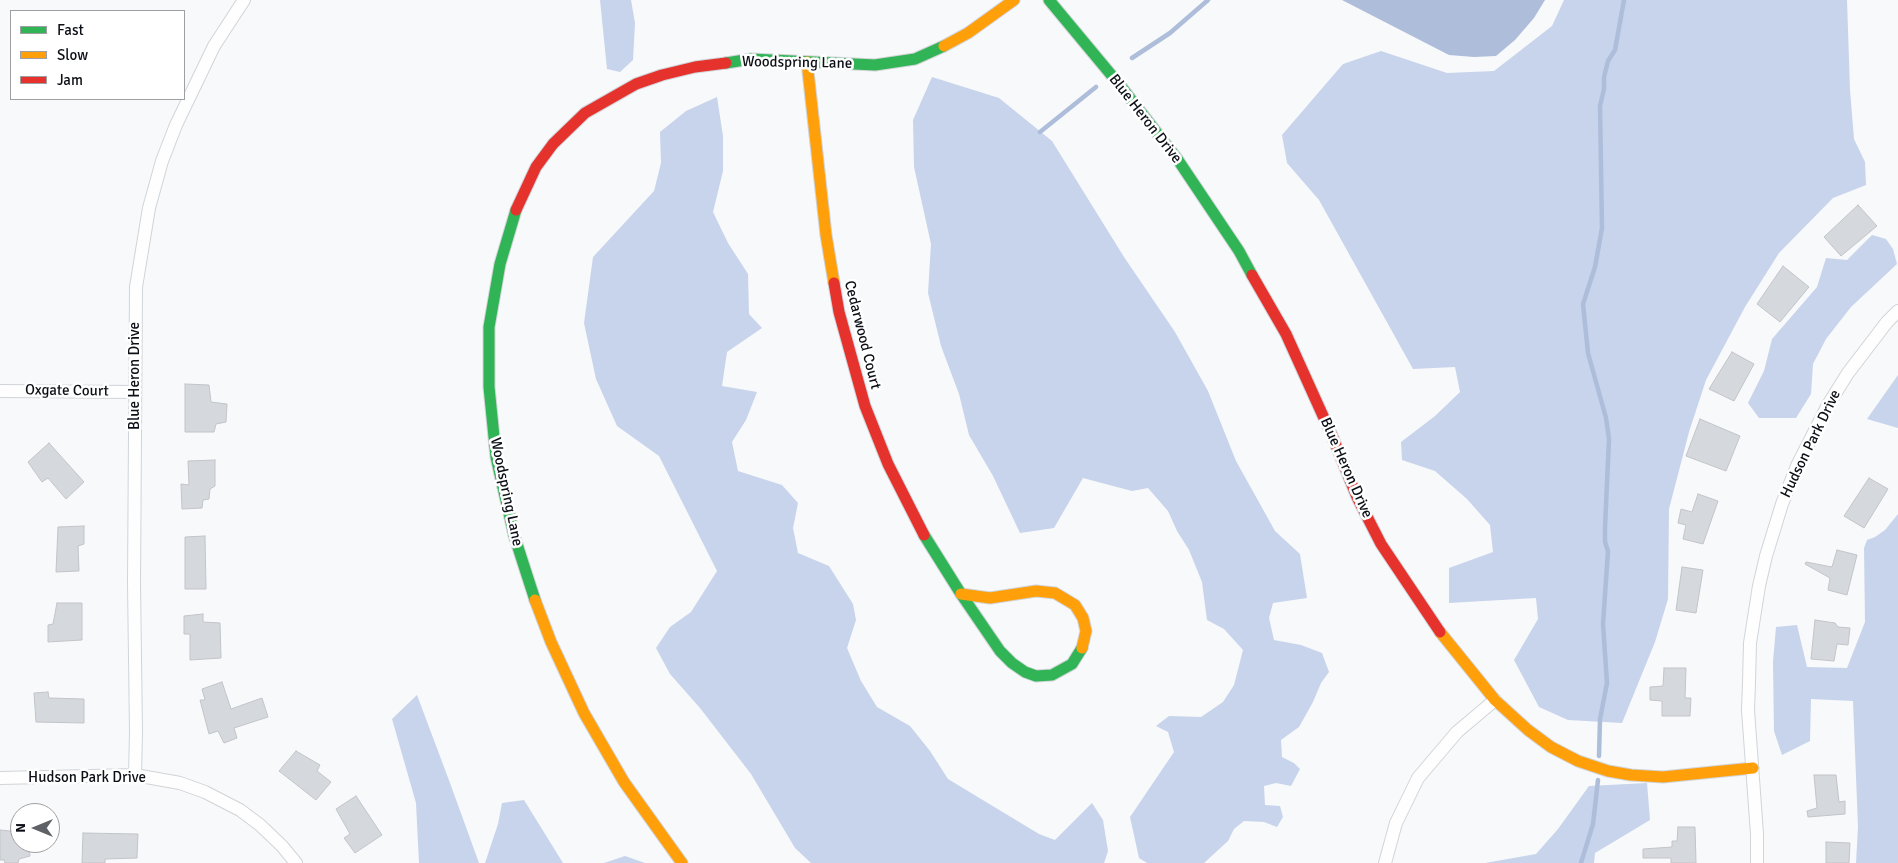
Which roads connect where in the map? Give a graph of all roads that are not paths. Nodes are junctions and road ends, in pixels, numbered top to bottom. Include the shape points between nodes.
1 (244, 0) edge
2 (1014, 0) edge
3 (1049, 0) edge
4 (807, 62) junction
5 (1898, 311) edge
6 (0, 390) edge
7 (135, 392) junction
8 (961, 594) junction
9 (1495, 700) junction
10 (1753, 768) junction
11 (135, 775) junction
12 (0, 778) edge
13 (296, 863) edge
14 (682, 863) edge
15 (1385, 863) edge
16 (1757, 863) edge

1 - 7 street, Blue Heron Drive via 214,46 179,117 162,162 136,287
2 - 4 street, Woodspring Lane via 968,33 915,59 875,65
3 - 9 street, Blue Heron Drive via 1178,160 1239,251 1286,334 1381,544 1431,621
4 - 8 street, Cedarwood Court via 828,254 839,312 865,406 888,464 926,539
4 - 14 street, Woodspring Lane via 751,60 686,69 636,84 585,113 553,144 518,203 500,264 491,318 489,387 496,457 514,535 530,585 551,642 584,713 624,782
5 - 10 street, Hudson Park Drive via 1848,373 1828,405 1782,504 1759,586 1750,643 1748,710
6 - 7 street, Oxgate Court
7 - 11 street, Blue Heron Drive
8 - 8 street, Cedarwood Court via 1000,651 1025,672 1036,676 1052,675 1072,664 1083,646 1086,631 1083,618 1075,606 1055,592 1036,591 990,598
9 - 10 street, Blue Heron Drive via 1551,747 1608,771 1663,777
9 - 15 street via 1457,732 1418,778 1396,823
10 - 16 street, Hudson Park Drive
11 - 12 street, Hudson Park Drive
11 - 13 street, Hudson Park Drive via 180,783 240,810 266,830

